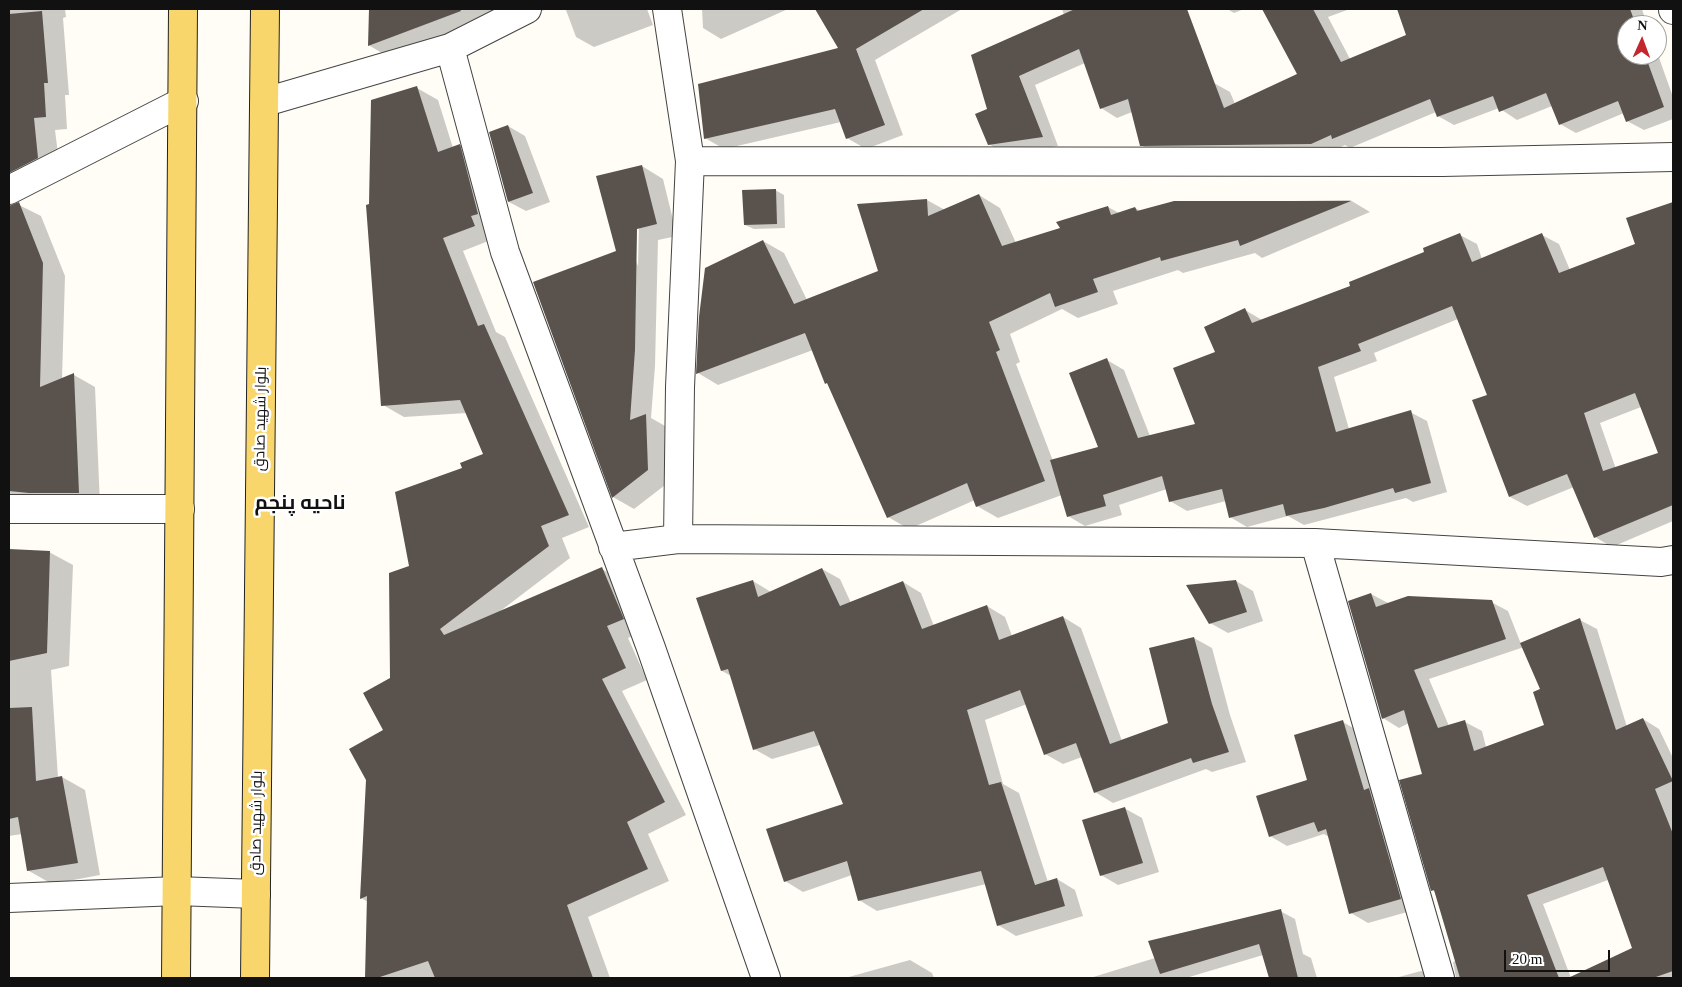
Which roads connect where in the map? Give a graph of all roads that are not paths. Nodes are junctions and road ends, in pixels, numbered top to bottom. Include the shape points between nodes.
1 (183, 9) edge
2 (266, 9) edge
3 (527, 9) edge
4 (667, 9) edge
5 (450, 48) junction
6 (184, 101) junction
7 (265, 102) junction
8 (1673, 157) edge
9 (690, 161) junction
10 (9, 190) edge
11 (9, 509) edge
12 (180, 509) junction
13 (678, 539) junction
14 (1315, 543) junction
15 (613, 547) junction
16 (1673, 560) edge
17 (177, 892) junction
18 (256, 894) junction
19 (9, 898) edge
20 (176, 978) edge
21 (255, 978) edge
22 (766, 978) edge
23 (1440, 978) edge

1 - 6 main road
2 - 7 main road, بلوار شهید صادق
3 - 5 street
4 - 9 street
5 - 7 street
5 - 15 street via 505,252
6 - 10 street
6 - 12 main road
7 - 18 main road, بلوار شهید صادق
8 - 9 street via 1412,162
9 - 13 street via 680,387
11 - 12 street
12 - 17 main road
13 - 14 street
13 - 15 street
14 - 16 street via 1661,562
14 - 23 street
15 - 22 street
17 - 18 street
17 - 19 street
17 - 20 main road
18 - 21 main road, بلوار شهید صادق

